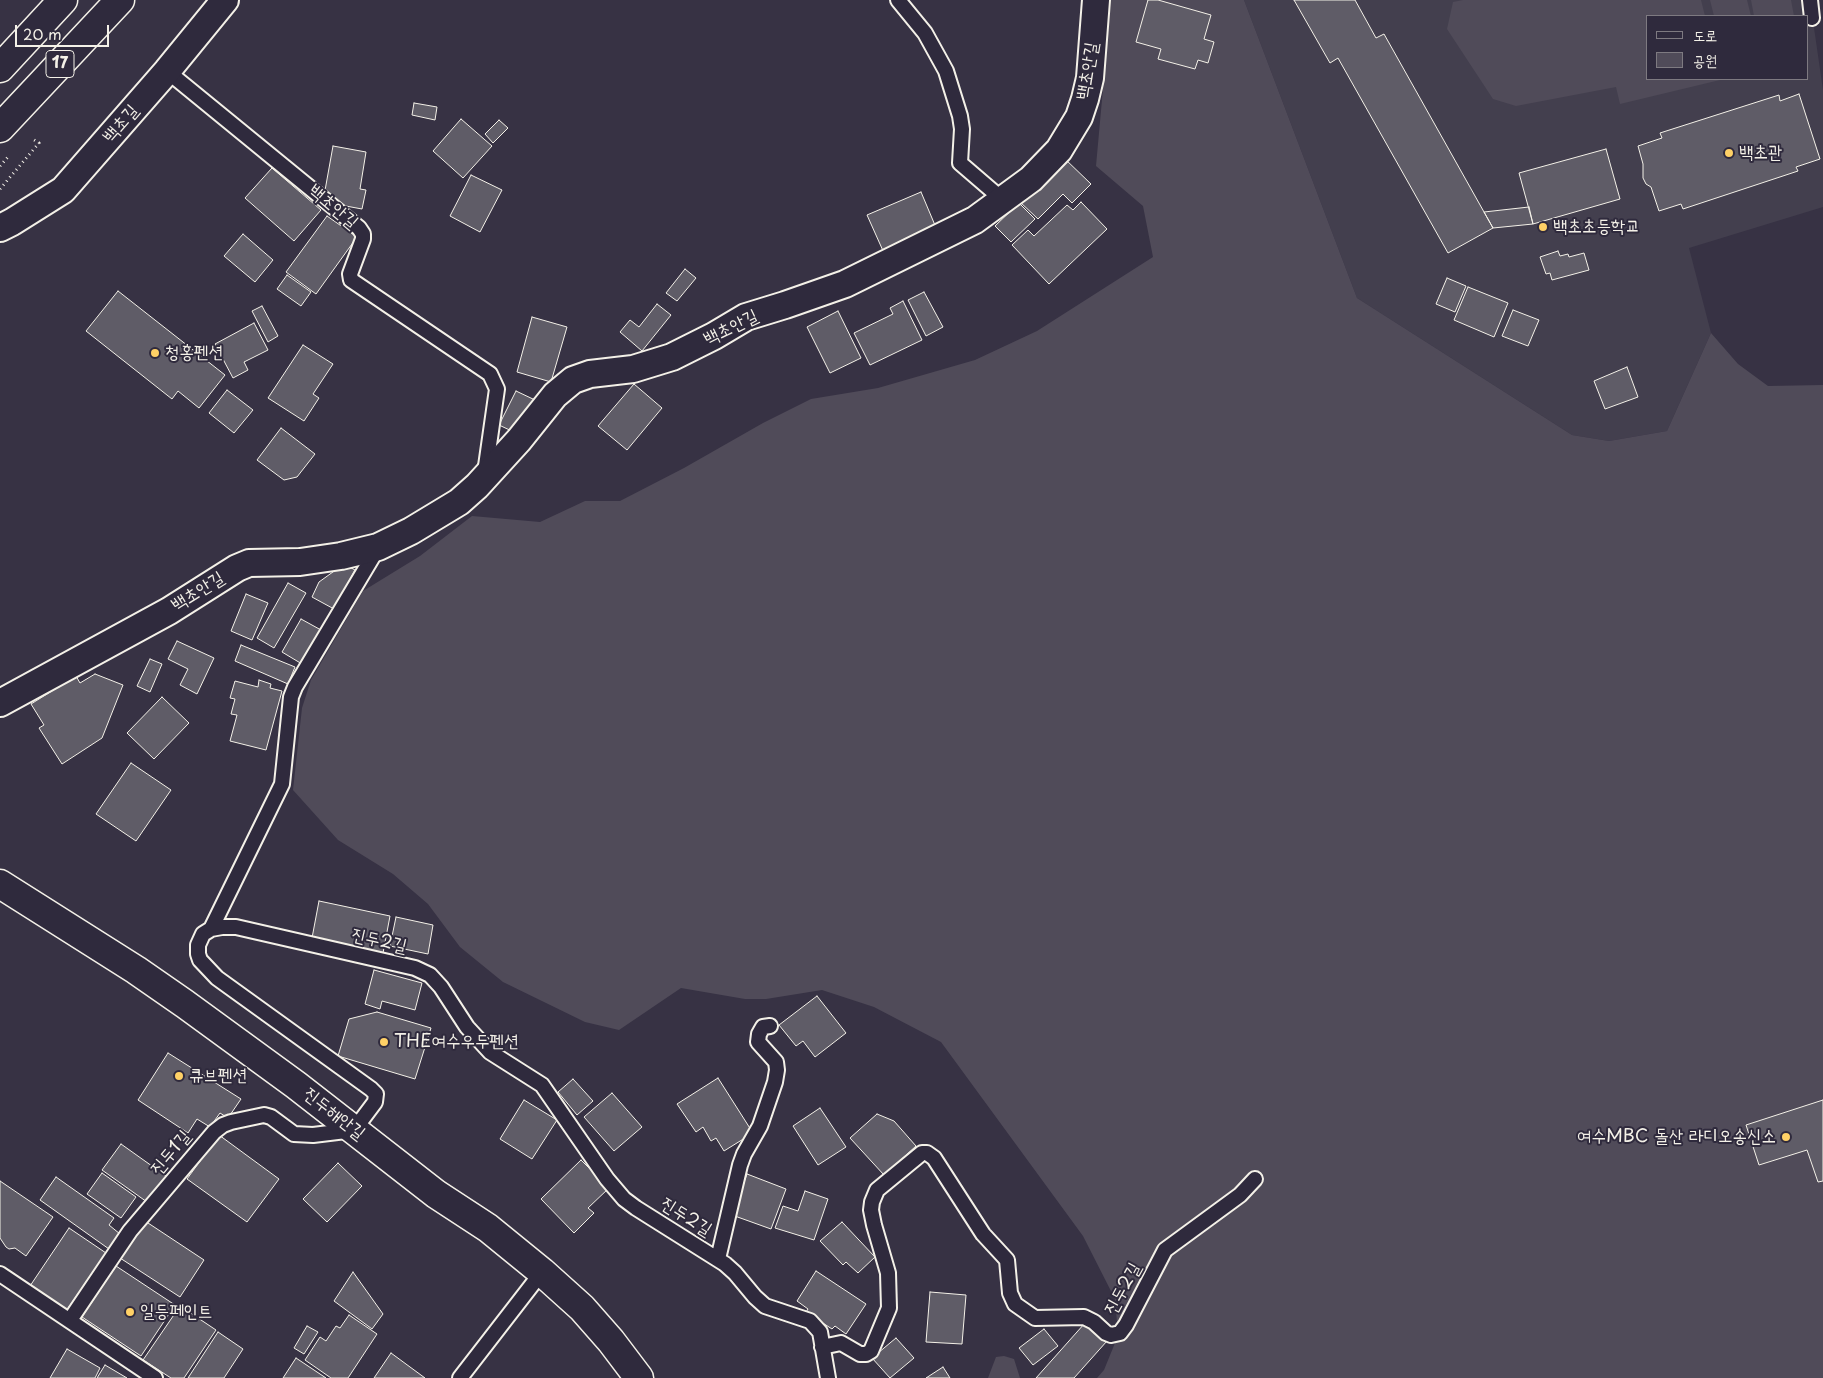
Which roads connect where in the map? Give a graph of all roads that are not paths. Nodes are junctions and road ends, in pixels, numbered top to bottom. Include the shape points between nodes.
1 (63, 0) edge
2 (120, 0) edge
3 (225, 0) edge
4 (898, 0) edge
5 (1096, 0) edge
6 (1810, 0) edge
7 (1812, 18) dead end
8 (0, 68) edge
9 (167, 71) junction
10 (0, 128) edge
11 (1003, 200) junction
12 (0, 228) edge
13 (484, 478) junction
14 (378, 547) junction
15 (0, 703) edge
16 (0, 884) edge
17 (211, 929) junction
18 (770, 1026) dead end
19 (354, 1130) junction
20 (1255, 1178) dead end
21 (718, 1259) junction
22 (542, 1272) junction
23 (0, 1274) edge
24 (70, 1320) junction
25 (822, 1347) junction
26 (155, 1378) edge
27 (460, 1378) edge
28 (640, 1378) edge
29 (828, 1378) edge

1 - 8 street, 17
2 - 10 street, 17
3 - 9 street, 백초길
4 - 11 lane via 925,33 946,71 962,129 960,163
5 - 11 street, 백초안길 via 1090,78 1080,117 1059,150
6 - 7 lane
9 - 12 street, 백초길 via 63,190
9 - 13 lane, 백초안길 via 359,228 363,239 350,274 351,280 490,374 497,389
11 - 13 street, 백초안길 via 951,233 845,284 746,317 672,356 633,369 590,374 573,380 555,395
13 - 14 street, 백초안길 via 459,502
14 - 15 street, 백초안길 via 300,562 249,563 169,611
14 - 17 lane via 295,687 291,697 282,784
16 - 19 street, 진두해안길 via 185,1004
17 - 19 lane via 203,934 198,945 200,960 206,968 376,1094 375,1102
17 - 21 lane, 진두2길 via 222,926 236,928 416,968 430,975 467,1027 490,1052 542,1085 624,1199
18 - 21 lane, 진두2길 via 763,1028 758,1042 776,1062 775,1082 760,1126 740,1165
19 - 22 street, 진두해안길 via 436,1194 488,1228
19 - 24 lane, 진두1길 via 294,1134 264,1115 223,1125 130,1232
20 - 25 lane, 진두2길 via 1240,1195 1165,1250 1126,1325 1120,1333 1111,1335 1084,1318 1035,1318 1015,1304 1010,1293 1007,1260 984,1234 934,1158 922,1152 877,1190 872,1202 874,1225 888,1274 889,1308 871,1351 860,1354 842,1343
21 - 25 lane, 진두2길 via 735,1272 765,1306 810,1321 820,1332
22 - 27 lane
22 - 28 street, 진두해안길 via 582,1308
23 - 24 lane
24 - 26 lane
25 - 29 lane, 진두2길

